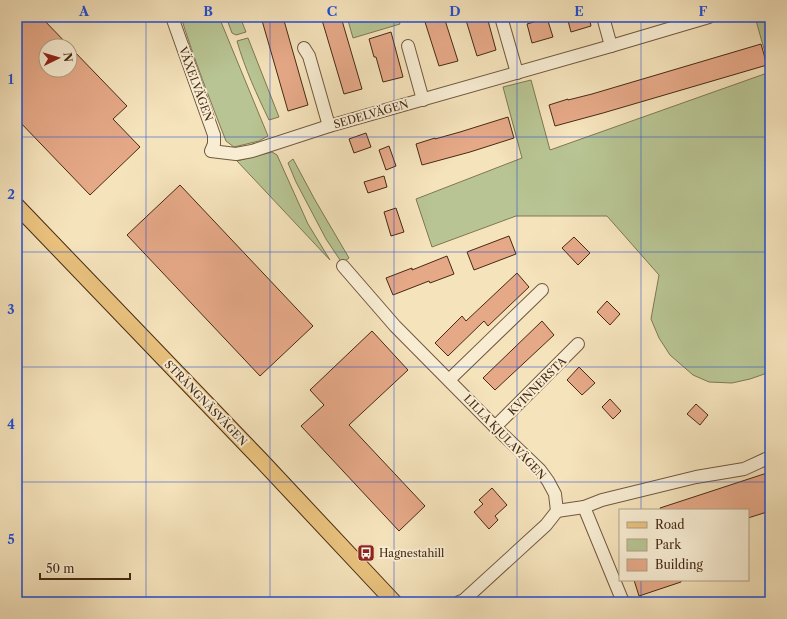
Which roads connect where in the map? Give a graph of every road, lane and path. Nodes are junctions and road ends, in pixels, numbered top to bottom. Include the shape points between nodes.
1 (172, 17) edge
2 (500, 17) edge
3 (603, 17) edge
4 (705, 17) edge
5 (408, 46) dead end
6 (611, 46) junction
7 (304, 48) dead end
8 (517, 73) junction
9 (423, 100) junction
10 (329, 126) junction
11 (17, 206) edge
12 (343, 266) dead end
13 (542, 290) dead end
14 (578, 344) dead end
15 (450, 380) junction
16 (495, 427) junction
17 (770, 457) edge
18 (584, 507) junction
19 (557, 511) junction
20 (462, 601) edge
21 (394, 602) edge
22 (623, 602) edge

1 - 10 street, VÄXELVÄGEN via 214,135 211,151 236,154 252,151
2 - 8 street
3 - 6 street
4 - 6 street, SEDELVÄGEN
5 - 9 street, SEDELVÄGEN
6 - 8 street, SEDELVÄGEN
7 - 10 street, SEDELVÄGEN via 309,56
8 - 9 street, SEDELVÄGEN
9 - 10 street, SEDELVÄGEN
11 - 21 main road, STRÄNGNÄSVÄGEN
12 - 15 street, LILLA KJULAVÄGEN via 395,326
13 - 15 street
14 - 16 street, KVINNERSTA
15 - 16 street, LILLA KJULAVÄGEN
16 - 19 street, LILLA KJULAVÄGEN via 540,470 555,494
17 - 18 street via 744,469 696,477 602,500
18 - 19 street
18 - 22 street
19 - 20 street via 546,525

